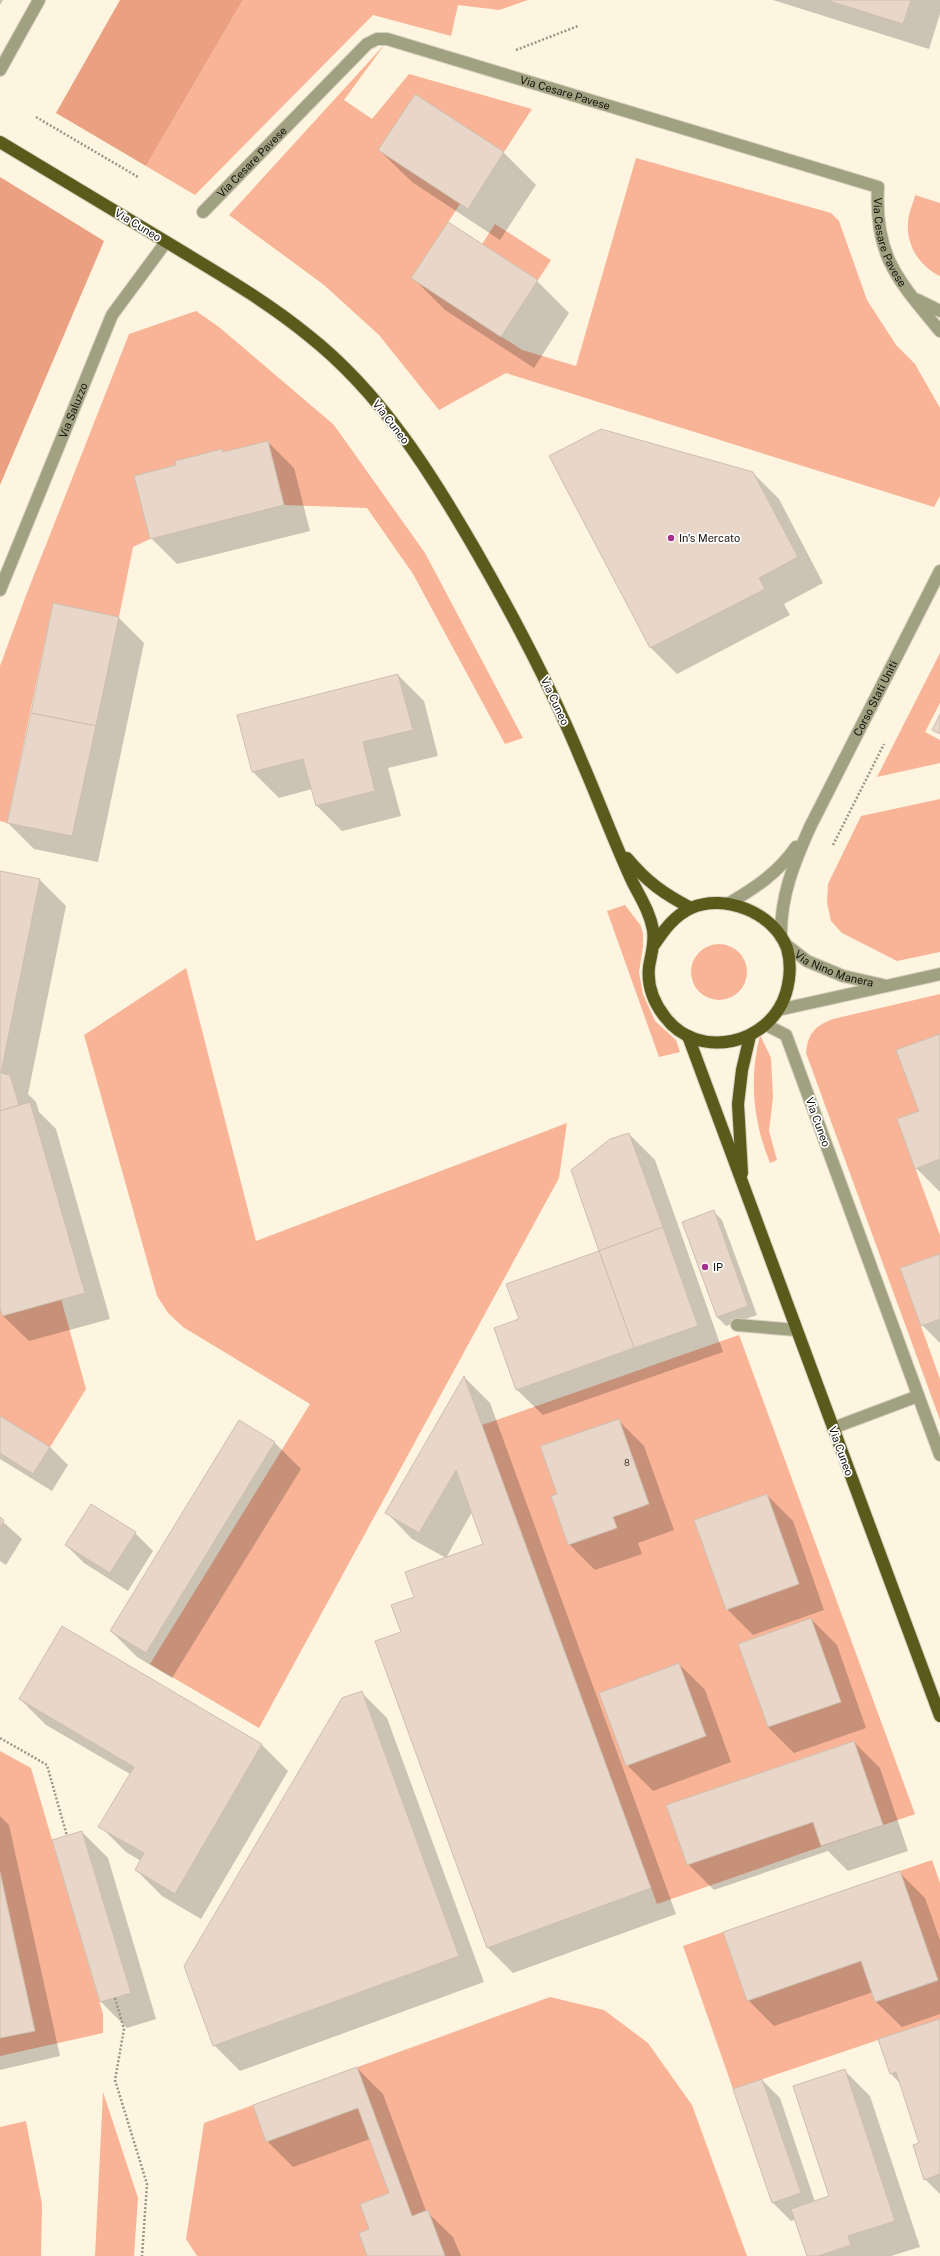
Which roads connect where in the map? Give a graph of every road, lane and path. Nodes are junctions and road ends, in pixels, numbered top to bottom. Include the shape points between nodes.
1 (39, 0) edge
2 (578, 26) dead end
3 (476, 65) junction
4 (0, 70) edge
5 (36, 118) dead end
6 (0, 142) edge
7 (138, 177) dead end
8 (203, 212) dead end
9 (166, 242) junction
10 (910, 294) junction
11 (940, 311) edge
12 (940, 331) edge
13 (940, 571) edge
14 (0, 590) edge
15 (810, 827) junction
16 (618, 848) junction
17 (728, 904) junction
18 (691, 908) junction
19 (783, 941) junction
20 (654, 945) junction
21 (940, 974) edge
22 (886, 986) junction
23 (778, 1010) junction
24 (766, 1025) junction
25 (688, 1036) junction
26 (750, 1036) junction
27 (743, 1186) junction
28 (737, 1325) dead end
29 (796, 1330) junction
30 (918, 1396) junction
31 (833, 1428) junction
32 (940, 1456) edge
33 (940, 1716) edge
34 (0, 1738) edge
35 (67, 1836) dead end
36 (115, 1998) dead end
37 (142, 2256) edge

1 - 4 street
2 - 3 path
3 - 8 street, Via Cesare Pavese via 387,38 367,44
3 - 10 street, Via Cesare Pavese via 878,187 877,208 886,255
5 - 7 path
6 - 9 main road, Via Cuneo
9 - 14 street, Via Saluzzo via 112,315
9 - 16 main road, Via Cuneo via 250,293 312,338 354,377 389,417 427,472 497,587 542,672
10 - 11 street, Via Cesare Pavese
10 - 12 street, Via Cesare Pavese
13 - 15 street, Corso Stati Uniti
15 - 17 street, Corso Stati Uniti via 787,861 770,876
15 - 19 street, Corso Stati Uniti via 784,896 780,917
16 - 18 main road, Via Cuneo via 644,878 665,894
16 - 20 main road, Via Cuneo via 650,917
17 - 18 main road, Via Cuneo via 710,903
17 - 19 main road, Via Cuneo via 749,910 766,922
18 - 20 main road, Via Cuneo via 669,923
19 - 22 street, Via Nino Manera via 807,961 843,976
19 - 23 main road, Via Cuneo via 790,959 789,975 786,993
20 - 25 main road, Via Cuneo via 648,971 653,997 667,1020
21 - 22 street, Via Nino Manera
22 - 23 street, Via Nino Manera
23 - 24 main road, Via Cuneo
24 - 26 main road, Via Cuneo
24 - 30 street, Via Cuneo via 786,1035
25 - 26 main road, Via Cuneo via 708,1043 730,1042
25 - 27 main road, Via Cuneo
26 - 27 main road, Via Cuneo via 738,1104
27 - 29 main road, Via Cuneo
28 - 29 street
29 - 31 main road, Via Cuneo
30 - 31 street
30 - 32 street, Via Cuneo
31 - 33 main road, Via Cuneo
34 - 35 path via 47,1765
36 - 37 path via 124,2029 114,2080 147,2184

